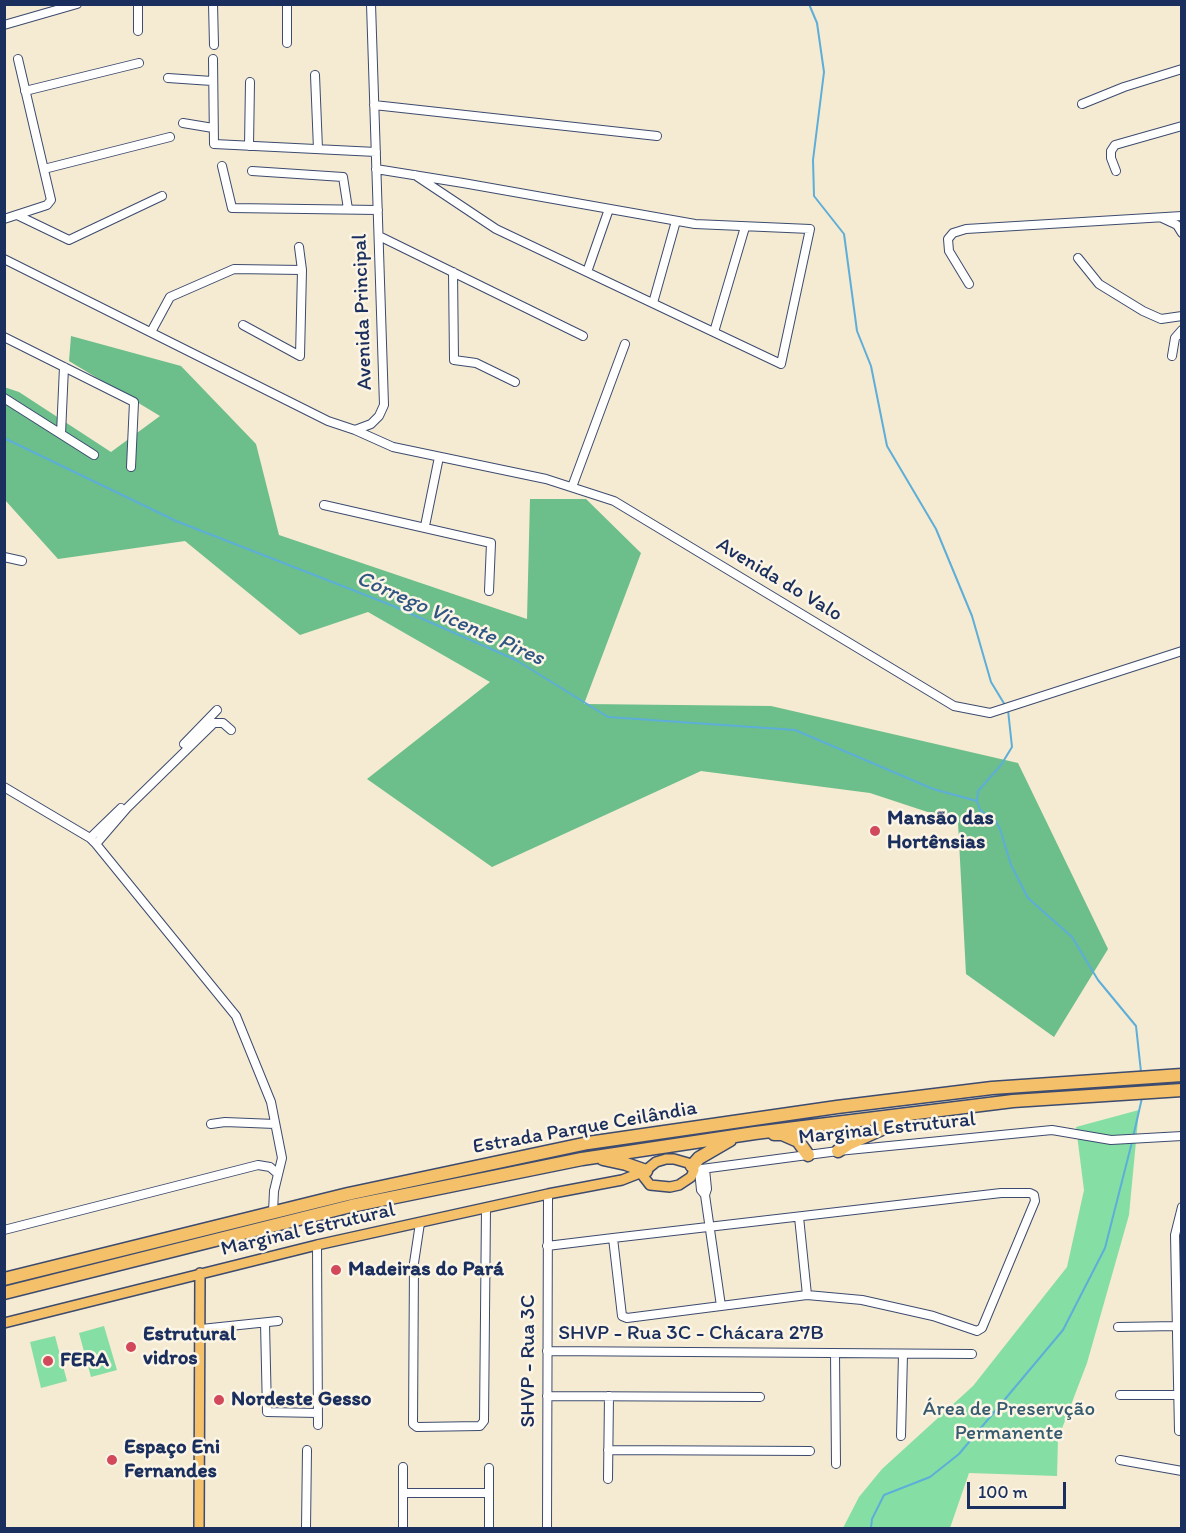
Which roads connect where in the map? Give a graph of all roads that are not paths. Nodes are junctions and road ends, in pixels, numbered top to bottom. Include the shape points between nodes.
1 (77, 4) edge
2 (138, 4) edge
3 (213, 4) edge
4 (286, 4) edge
5 (371, 4) edge
6 (4, 25) edge
7 (138, 31) dead end
8 (287, 44) dead end
9 (214, 45) dead end
10 (18, 59) dead end
11 (213, 59) dead end
12 (140, 63) dead end
13 (1182, 69) edge
14 (315, 75) dead end
15 (168, 78) dead end
16 (212, 81) junction
17 (250, 82) dead end
18 (25, 91) junction
19 (1082, 104) dead end
20 (374, 105) junction
21 (183, 123) dead end
22 (1182, 126) edge
23 (213, 128) junction
24 (657, 136) dead end
25 (170, 137) dead end
26 (249, 146) junction
27 (318, 149) junction
28 (376, 152) junction
29 (222, 166) dead end
30 (44, 169) junction
31 (376, 169) junction
32 (252, 171) dead end
33 (1116, 171) dead end
34 (415, 175) junction
35 (162, 196) dead end
36 (609, 209) junction
37 (348, 210) junction
38 (378, 210) junction
39 (17, 215) junction
40 (1182, 216) edge
41 (1161, 217) junction
42 (4, 219) edge
43 (676, 221) junction
44 (745, 226) junction
45 (1182, 232) edge
46 (379, 236) junction
47 (298, 248) dead end
48 (1078, 258) dead end
49 (4, 259) edge
50 (303, 270) junction
51 (453, 272) junction
52 (587, 272) junction
53 (969, 284) dead end
54 (653, 303) junction
55 (1182, 316) edge
56 (243, 325) dead end
57 (1182, 330) edge
58 (151, 332) junction
59 (714, 332) junction
60 (4, 336) edge
61 (583, 336) dead end
62 (625, 344) dead end
63 (1172, 356) dead end
64 (64, 367) junction
65 (516, 382) dead end
66 (4, 398) edge
67 (355, 430) junction
68 (61, 434) junction
69 (94, 455) dead end
70 (439, 457) junction
71 (131, 467) dead end
72 (572, 488) junction
73 (324, 505) dead end
74 (424, 526) junction
75 (4, 557) edge
76 (22, 561) dead end
77 (489, 591) dead end
78 (1182, 651) edge
79 (217, 710) dead end
80 (231, 730) dead end
81 (4, 787) edge
82 (93, 841) junction
83 (1182, 1075) edge
84 (1182, 1090) edge
85 (920, 1112) junction
86 (211, 1124) dead end
87 (275, 1124) junction
88 (749, 1134) junction
89 (1182, 1136) edge
90 (838, 1150) junction
91 (808, 1155) junction
92 (592, 1158) junction
93 (697, 1169) junction
94 (278, 1174) junction
95 (646, 1174) junction
96 (548, 1194) junction
97 (1182, 1207) edge
98 (486, 1208) junction
99 (273, 1212) junction
100 (799, 1217) junction
101 (420, 1223) junction
102 (709, 1228) junction
103 (4, 1230) edge
104 (612, 1238) junction
105 (317, 1245) junction
106 (548, 1245) junction
107 (200, 1273) junction
108 (4, 1279) edge
109 (4, 1293) edge
110 (807, 1295) junction
111 (721, 1306) junction
112 (278, 1321) dead end
113 (4, 1323) edge
114 (265, 1323) junction
115 (1177, 1326) junction
116 (1118, 1327) dead end
117 (201, 1329) junction
118 (546, 1351) junction
119 (835, 1353) junction
120 (903, 1354) junction
121 (972, 1354) dead end
122 (1120, 1395) dead end
123 (1179, 1395) junction
124 (547, 1396) junction
125 (609, 1396) junction
126 (760, 1397) dead end
127 (318, 1413) junction
128 (318, 1425) dead end
129 (1179, 1431) dead end
130 (901, 1436) dead end
131 (307, 1450) dead end
132 (608, 1450) junction
133 (810, 1451) dead end
134 (1120, 1460) dead end
135 (836, 1464) dead end
136 (403, 1467) dead end
137 (489, 1468) dead end
138 (1182, 1471) edge
139 (608, 1479) dead end
140 (404, 1493) junction
141 (489, 1493) junction
142 (199, 1528) edge
143 (306, 1528) edge
144 (403, 1528) edge
145 (489, 1528) edge
146 (547, 1528) edge

1 - 6 street
2 - 7 street
3 - 9 street
4 - 8 street
5 - 20 street, Avenida Principal
10 - 18 street
11 - 16 street
12 - 18 street
13 - 19 street
14 - 27 street
15 - 16 street
16 - 23 street
17 - 26 street
18 - 30 street
20 - 24 street
20 - 28 street, Avenida Principal
21 - 23 street
22 - 33 street via 1115,145 1111,158
23 - 26 street via 214,144
25 - 30 street
26 - 27 street
27 - 28 street
28 - 31 street, Avenida Principal
29 - 37 street via 232,208
30 - 39 street via 51,200
31 - 34 street
31 - 38 street, Avenida Principal
32 - 37 street via 343,177
34 - 36 street
34 - 52 street via 496,229
35 - 39 street via 69,240
36 - 43 street
36 - 52 street
37 - 38 street
38 - 46 street, Avenida Principal
39 - 42 street
40 - 41 street
41 - 45 street
41 - 53 street via 953,233 948,239 949,251
43 - 44 street
43 - 54 street
44 - 59 street
44 - 59 street via 810,229 781,363
46 - 51 street
46 - 67 street, Avenida Principal via 384,405 371,424
47 - 50 street
48 - 55 street via 1099,284 1143,311 1161,320
49 - 58 street
50 - 56 street via 300,356
50 - 58 street via 234,269 170,297
51 - 61 street
51 - 65 street via 454,360 476,363
52 - 54 street
54 - 59 street
57 - 63 street via 1175,338
58 - 67 street via 328,421
60 - 64 street
62 - 72 street
64 - 68 street
64 - 71 street via 134,402
66 - 68 street
67 - 70 street, Avenida do Valo via 393,447
68 - 69 street
70 - 72 street, Avenida do Valo
70 - 74 street
72 - 78 street, Avenida do Valo via 614,501 954,706 990,713
73 - 74 street
74 - 77 street via 491,543
75 - 76 street
79 - 82 street
80 - 82 street via 223,723 214,723
81 - 82 street
82 - 87 street via 236,1016 271,1102
83 - 99 highway, Estrada Parque Ceilândia via 992,1088 588,1143
84 - 85 highway, Estrada Parque Ceilândia via 1013,1101
85 - 88 highway, Estrada Parque Ceilândia
85 - 90 highway
86 - 87 street
87 - 94 street via 282,1158
88 - 91 highway via 782,1134 798,1141
88 - 92 highway, Estrada Parque Ceilândia
88 - 93 highway via 709,1151 699,1158
89 - 90 street, Marginal Estrutural via 1111,1140 1052,1130
90 - 91 street, Marginal Estrutural
91 - 93 street, Marginal Estrutural
92 - 95 highway via 626,1164
92 - 109 highway, Estrada Parque Ceilândia via 351,1206
93 - 95 main road via 683,1161 666,1159 656,1162
93 - 95 main road, Marginal Estrutural via 688,1181 670,1187 655,1187
93 - 102 street
94 - 99 street
94 - 103 street via 270,1167 258,1165
95 - 96 main road, Marginal Estrutural
96 - 98 main road, Marginal Estrutural
96 - 106 street, SHVP - Rua 3C
97 - 115 street via 1175,1235
98 - 101 main road, Marginal Estrutural
98 - 101 street via 484,1421 480,1426 413,1424 414,1263
99 - 108 highway, Estrada Parque Ceilândia
100 - 102 street
100 - 110 street
100 - 110 street via 1001,1193 1030,1193 1035,1198 980,1330 862,1300
101 - 105 main road, Marginal Estrutural
102 - 104 street
102 - 111 street
104 - 106 street
104 - 111 street via 624,1318
105 - 107 main road, Marginal Estrutural
105 - 127 street
106 - 118 street, SHVP - Rua 3C
107 - 113 main road, Marginal Estrutural
107 - 117 main road
110 - 111 street
112 - 114 street
114 - 117 street
114 - 127 street via 267,1412
115 - 116 street
115 - 123 street
117 - 142 main road
118 - 119 street, SHVP - Rua 3C - Chácara 27B
118 - 124 street, SHVP - Rua 3C
119 - 120 street, SHVP - Rua 3C - Chácara 27B
119 - 135 street, SHVP - Rua 3C - Chácara 27B
120 - 121 street, SHVP - Rua 3C - Chácara 27B
120 - 130 street
122 - 123 street
123 - 129 street
124 - 125 street
124 - 146 street, SHVP - Rua 3C
125 - 126 street
125 - 132 street
127 - 128 street
131 - 143 street
132 - 133 street
132 - 139 street
134 - 138 street
136 - 140 street
137 - 141 street
140 - 141 street
140 - 144 street
141 - 145 street

